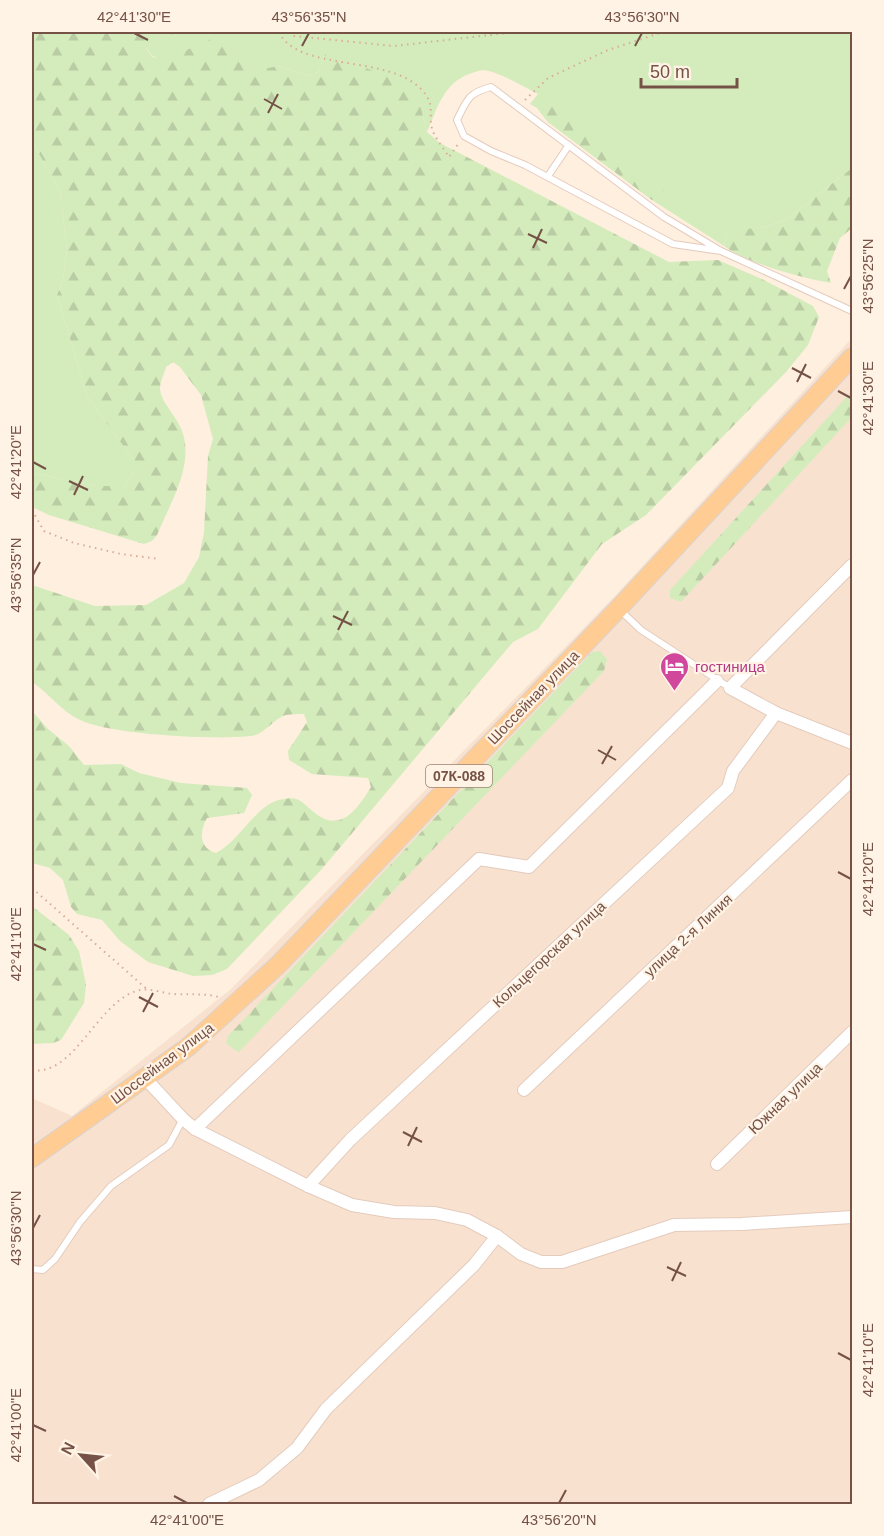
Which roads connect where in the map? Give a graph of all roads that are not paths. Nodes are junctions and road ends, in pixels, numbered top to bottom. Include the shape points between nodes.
1 (568, 146) junction
2 (548, 176) junction
3 (721, 250) junction
4 (852, 311) edge
5 (852, 357) edge
6 (852, 565) edge
7 (618, 609) junction
8 (717, 681) junction
9 (730, 688) junction
10 (776, 713) junction
11 (852, 743) edge
12 (852, 780) edge
13 (852, 1032) edge
14 (145, 1078) junction
15 (524, 1090) dead end
16 (183, 1119) junction
17 (195, 1129) junction
18 (32, 1158) edge
19 (717, 1164) dead end
20 (308, 1186) junction
21 (852, 1217) edge
22 (496, 1236) junction
23 (32, 1269) edge
24 (209, 1504) edge

1 - 2 lane
1 - 2 lane via 491,87 475,92 465,103 457,120 464,135
1 - 3 lane via 664,217
2 - 3 lane via 673,244
3 - 4 lane
5 - 7 main road, Шоссейная улица / 07К-088
6 - 9 street
7 - 8 lane via 641,630
7 - 14 main road, Шоссейная улица / 07К-088 via 278,965 188,1047
8 - 9 lane
8 - 17 street via 529,867 479,860
9 - 10 street
10 - 11 street
10 - 20 street, Кольцегорская улица via 733,771 728,788 350,1140
12 - 15 street, улица 2-я Линия
13 - 19 street, Южная улица
14 - 16 street
14 - 18 main road, Шоссейная улица / 07К-088
16 - 17 street
16 - 23 lane via 169,1145 111,1186 55,1259 43,1270
17 - 20 street
20 - 22 street via 352,1205 467,1220
21 - 22 street via 674,1225 562,1263 541,1262 521,1254
22 - 24 street via 474,1265 326,1409 297,1448 259,1480

